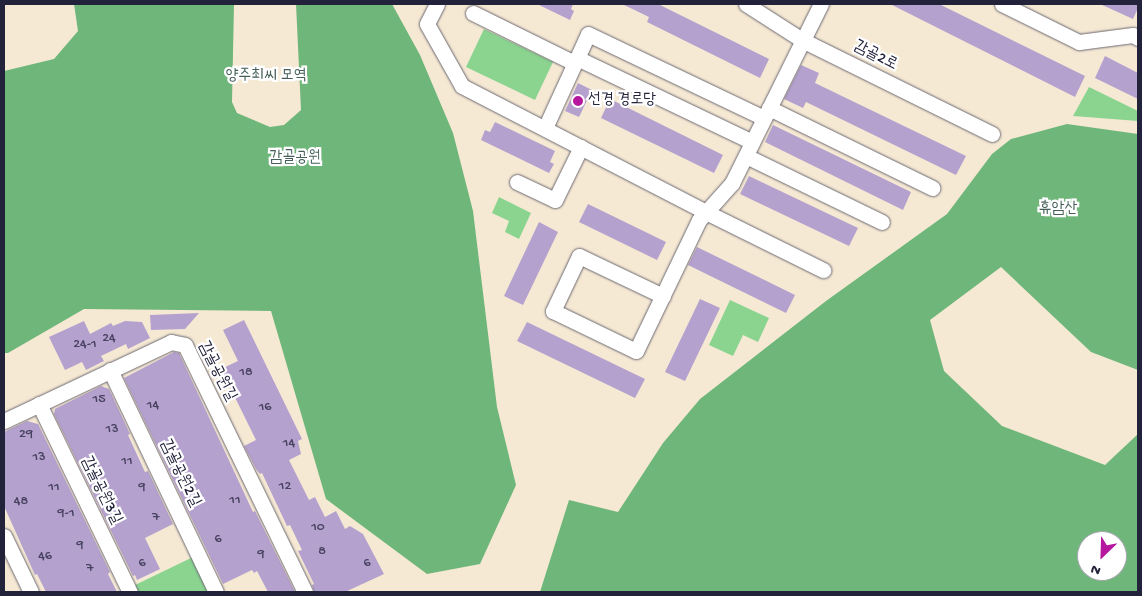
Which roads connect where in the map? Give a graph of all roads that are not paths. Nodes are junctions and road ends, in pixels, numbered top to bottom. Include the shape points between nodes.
1 (437, 4) edge
2 (746, 4) edge
3 (820, 4) edge
4 (1002, 4) edge
5 (473, 13) dead end
6 (1138, 38) edge
7 (802, 40) junction
8 (576, 60) junction
9 (766, 113) junction
10 (545, 128) junction
11 (992, 134) dead end
12 (752, 142) junction
13 (581, 147) junction
14 (746, 156) junction
15 (517, 182) dead end
16 (932, 188) dead end
17 (706, 212) junction
18 (882, 222) dead end
19 (823, 270) dead end
20 (663, 296) junction
21 (110, 370) junction
22 (39, 404) junction
23 (4, 421) edge
24 (4, 536) edge
25 (31, 592) edge
26 (130, 592) edge
27 (216, 592) edge
28 (305, 592) edge

1 - 10 street via 426,24 462,86
2 - 7 street, 감골2로
3 - 7 street
4 - 6 street via 1079,42 1133,35
5 - 8 street
7 - 9 street
7 - 11 street, 감골2로
8 - 9 street via 588,34
8 - 10 street
8 - 12 street
9 - 12 street
9 - 16 street
10 - 13 street
12 - 14 street
13 - 15 street via 555,200
13 - 17 street
14 - 17 street via 732,182
14 - 18 street
17 - 19 street
17 - 20 street via 699,220
20 - 20 street via 579,256 552,311 636,351
21 - 22 street, 감골공원길
21 - 27 street, 감골공원2길
21 - 28 street, 감골공원길 via 171,342 185,345
22 - 23 street, 감골공원길
22 - 26 street, 감골공원3길
24 - 25 street

